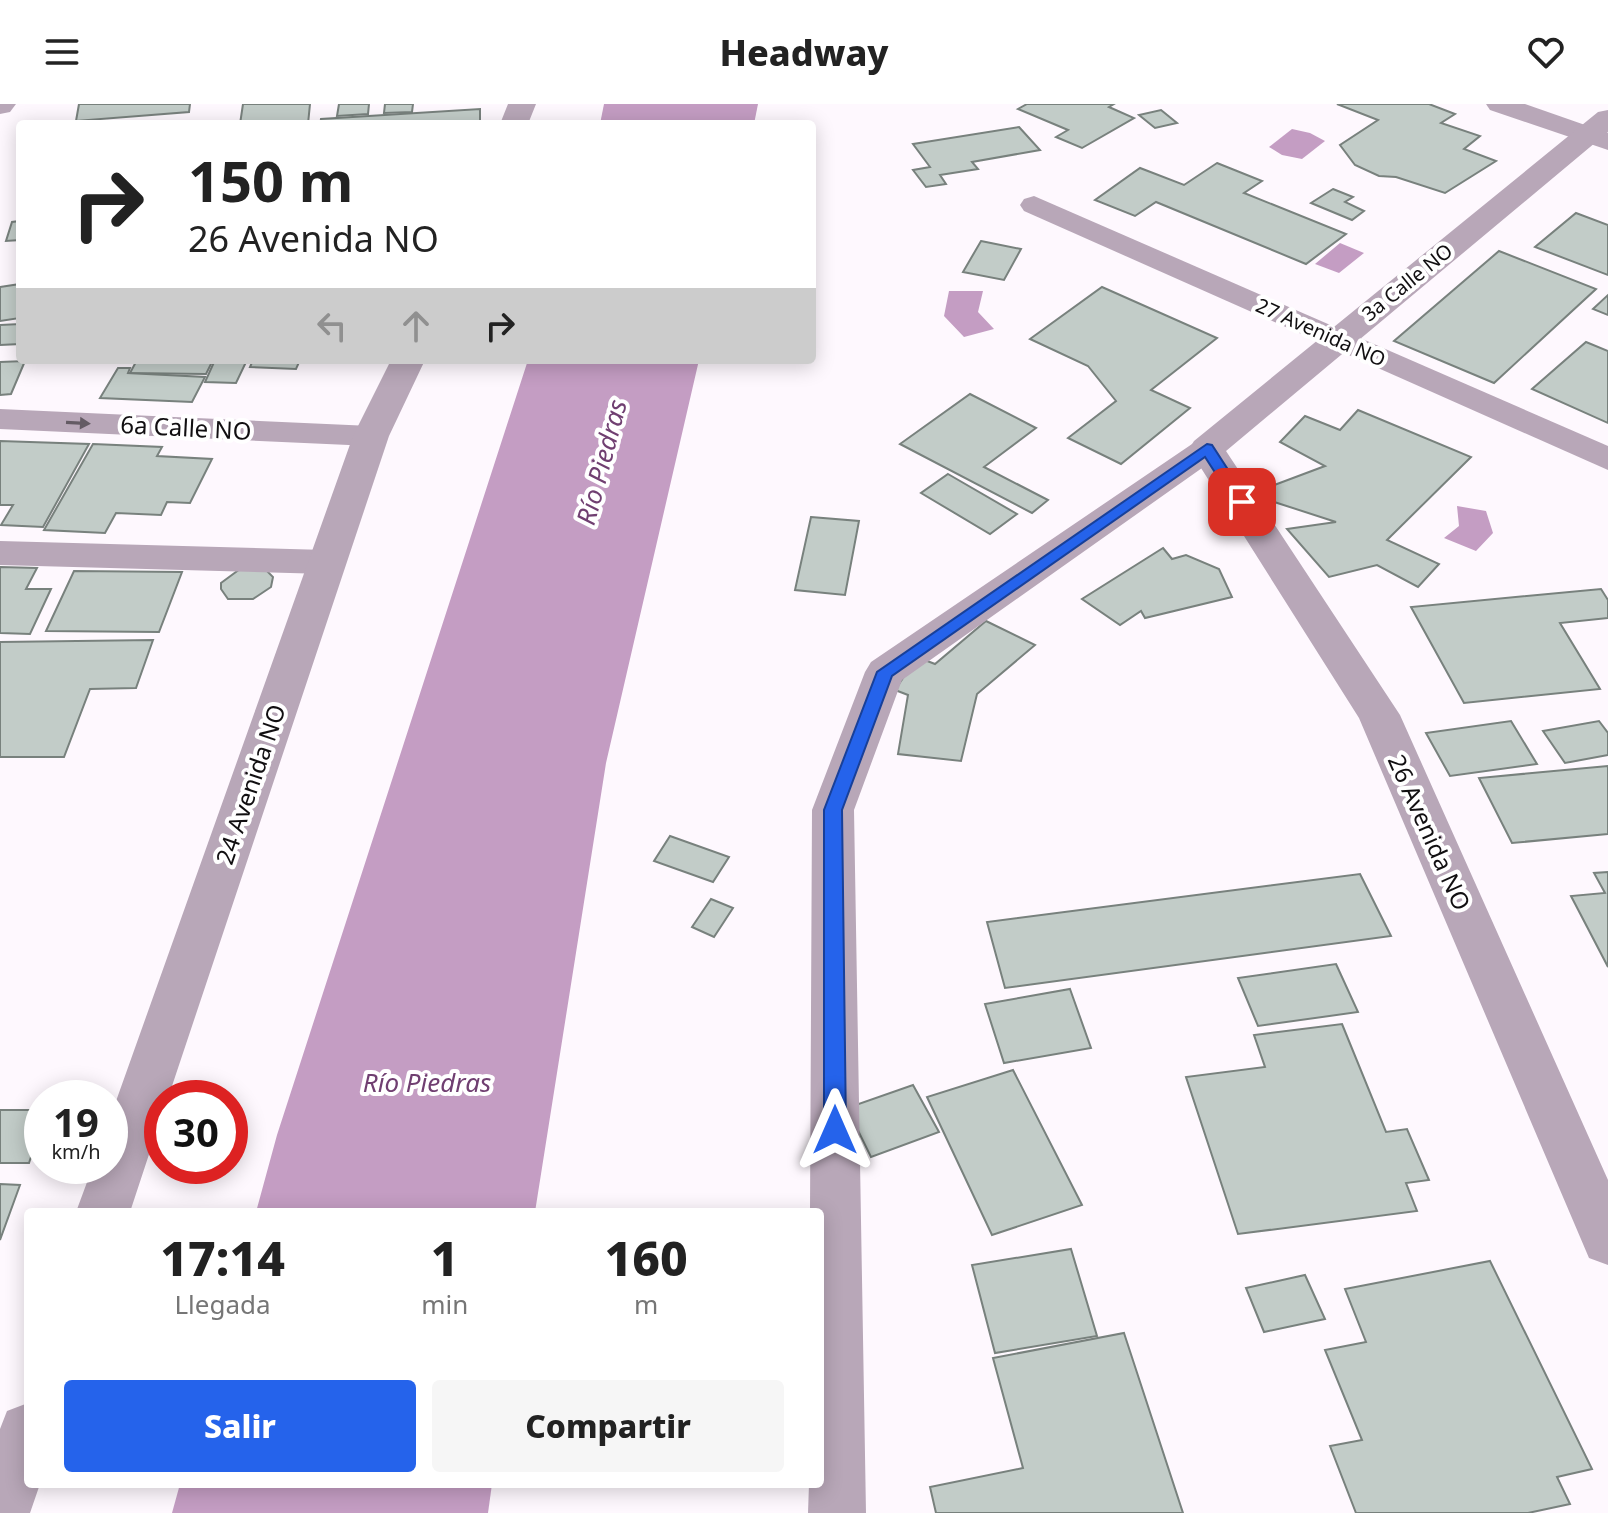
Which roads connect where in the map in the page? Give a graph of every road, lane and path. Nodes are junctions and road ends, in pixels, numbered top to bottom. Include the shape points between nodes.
1 (1499, 104) edge
2 (1601, 132) edge
3 (1034, 205) dead end
4 (1337, 339) junction
5 (406, 364) edge
6 (0, 419) edge
7 (371, 436) junction
8 (1207, 449) junction
9 (1608, 459) edge
10 (0, 553) edge
11 (326, 562) junction
12 (104, 1208) edge
13 (1608, 1240) edge
14 (24, 1444) edge
15 (0, 1513) edge
16 (837, 1513) edge

1 - 2 street
2 - 4 street, 3a Calle NO
3 - 4 street, 27 Avenida NO
4 - 8 street, 3a Calle NO
4 - 9 street, 27 Avenida NO
5 - 7 street, 24 Avenida NO
6 -> 7 street, 6a Calle NO
7 - 11 street, 24 Avenida NO
8 - 13 street, 26 Avenida NO via 1379,715
8 - 16 street via 885,672 833,810
10 - 11 street
11 - 12 street, 24 Avenida NO
14 - 15 street

